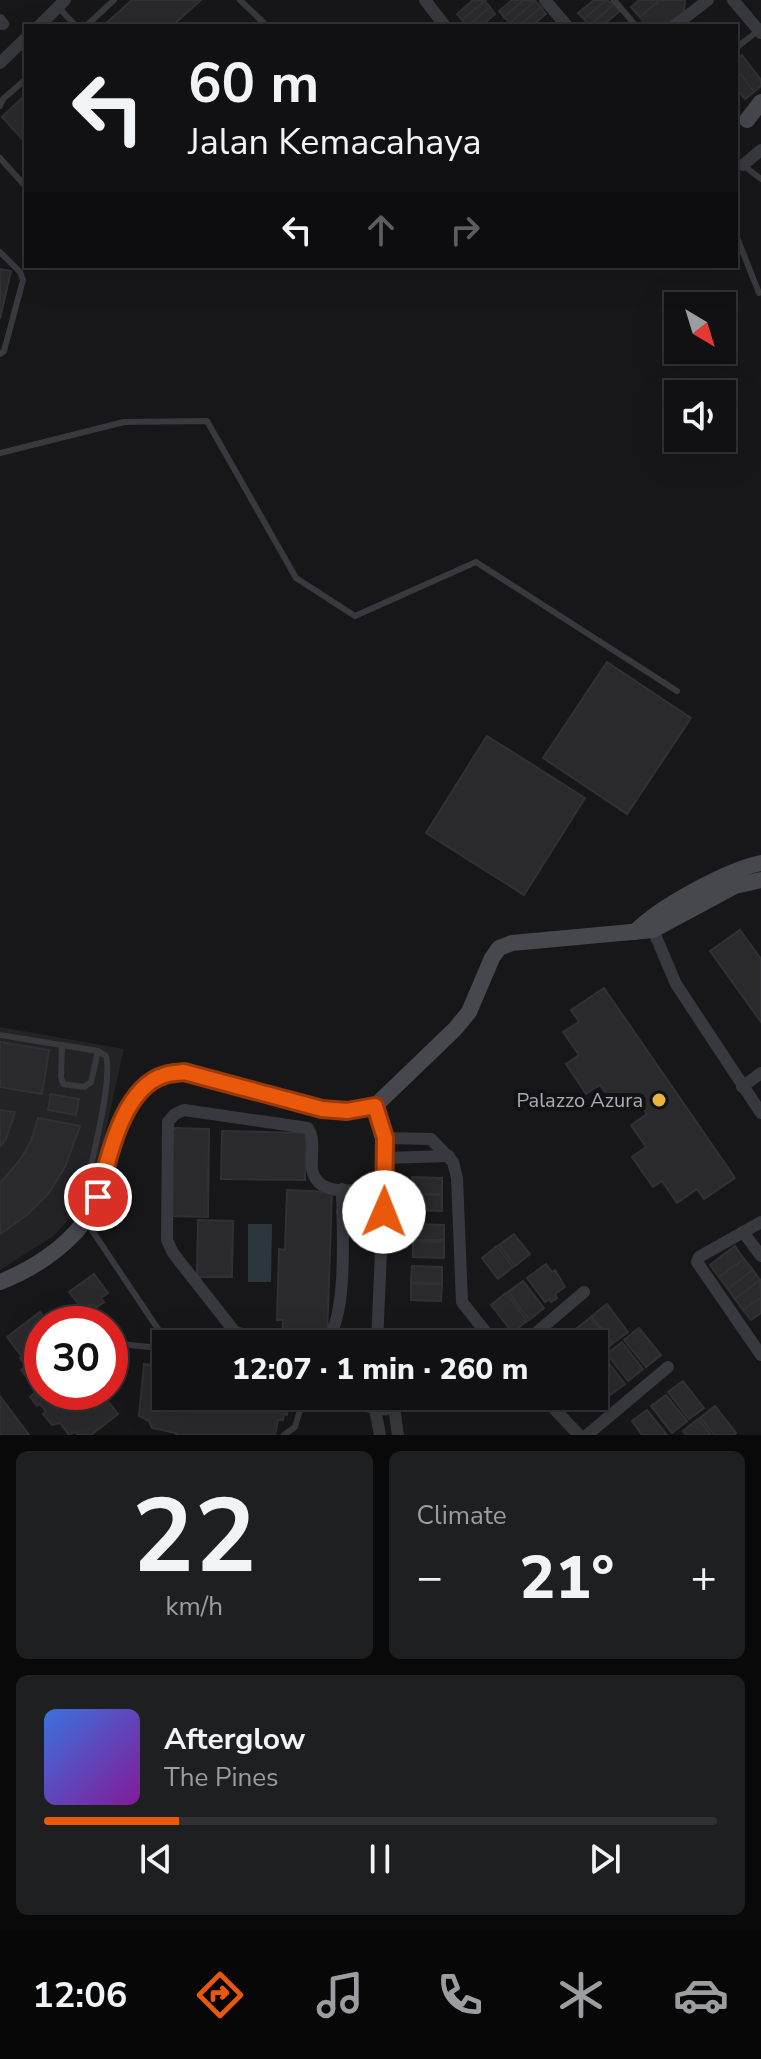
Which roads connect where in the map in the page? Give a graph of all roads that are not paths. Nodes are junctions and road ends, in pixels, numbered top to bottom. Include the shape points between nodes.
1 (114, 0) edge
2 (240, 0) edge
3 (425, 0) edge
4 (545, 0) edge
5 (614, 0) edge
6 (733, 0) edge
7 (704, 1) edge
8 (61, 4) edge
9 (41, 24) edge
10 (75, 24) edge
11 (88, 24) edge
12 (265, 24) edge
13 (443, 24) edge
14 (565, 24) edge
15 (634, 24) edge
16 (676, 24) edge
17 (760, 32) edge
18 (24, 40) edge
19 (738, 47) edge
20 (0, 63) edge
21 (24, 81) edge
22 (761, 102) edge
23 (0, 106) edge
24 (748, 121) edge
25 (761, 150) edge
26 (0, 158) edge
27 (743, 165) joint
28 (761, 179) edge
29 (24, 185) edge
30 (738, 240) edge
31 (0, 252) edge
32 (759, 293) dead end
33 (0, 354) edge
34 (0, 453) edge
35 (677, 691) dead end
36 (761, 863) edge
37 (761, 880) edge
38 (650, 924) junction
39 (0, 1035) edge
40 (62, 1045) junction
41 (98, 1051) junction
42 (761, 1073) edge
43 (91, 1082) junction
44 (106, 1085) junction
45 (742, 1087) junction
46 (375, 1106) junction
47 (761, 1113) edge
48 (385, 1138) junction
49 (449, 1156) junction
50 (385, 1158) junction
51 (342, 1189) junction
52 (384, 1189) junction
53 (342, 1212) junction
54 (384, 1212) junction
55 (85, 1222) junction
56 (761, 1222) edge
57 (743, 1232) junction
58 (761, 1256) edge
59 (0, 1282) edge
60 (584, 1292) dead end
61 (159, 1330) edge
62 (233, 1330) edge
63 (333, 1330) edge
64 (378, 1330) edge
65 (484, 1330) edge
66 (539, 1330) edge
67 (128, 1345) edge
68 (152, 1347) edge
69 (761, 1355) edge
70 (668, 1367) dead end
71 (300, 1410) edge
72 (375, 1410) edge
73 (394, 1410) edge
74 (555, 1410) edge
75 (284, 1435) edge
76 (380, 1435) edge
77 (398, 1435) edge
78 (579, 1435) edge
79 (587, 1435) edge

1 - 11 lane
2 - 12 lane
3 - 13 street
4 - 14 street
5 - 15 lane
6 - 17 street
7 - 16 street
8 - 9 street
8 - 10 lane
17 - 19 lane
18 - 20 street
21 - 23 lane
22 - 24 street
25 - 27 street
26 - 29 lane
27 - 28 lane
30 - 32 lane
31 - 33 lane via 23,280
34 - 35 lane via 124,422 207,421 296,578 355,616 476,562
36 - 38 street via 746,866
37 - 38 street via 735,886
38 - 45 street via 676,984
38 - 46 street via 635,932 499,948 469,1012
39 - 40 lane
40 - 41 lane
40 - 43 lane via 63,1084 84,1087
41 - 43 lane
41 - 44 lane via 106,1056
42 - 45 street
43 - 44 lane
44 - 55 lane via 85,1193 77,1208
45 - 47 street
46 - 48 street
46 - 55 street via 322,1109 200,1075 163,1075 144,1089 124,1116
48 - 49 street via 431,1139
48 - 50 street
49 - 50 street
49 - 65 street via 457,1178 462,1302
50 - 52 street
51 - 52 street
51 - 53 street
51 - 62 street via 318,1185 311,1172 313,1136 308,1128 184,1110 168,1122 167,1240
52 - 54 street
53 - 54 street
53 - 63 street via 342,1292
54 - 64 street
55 - 59 street via 49,1255
55 - 61 lane
56 - 57 street
57 - 58 street
57 - 69 street via 697,1262
60 - 66 street
67 - 68 lane
70 - 79 street
71 - 75 lane via 295,1427
72 - 76 street
73 - 77 street
74 - 78 street

